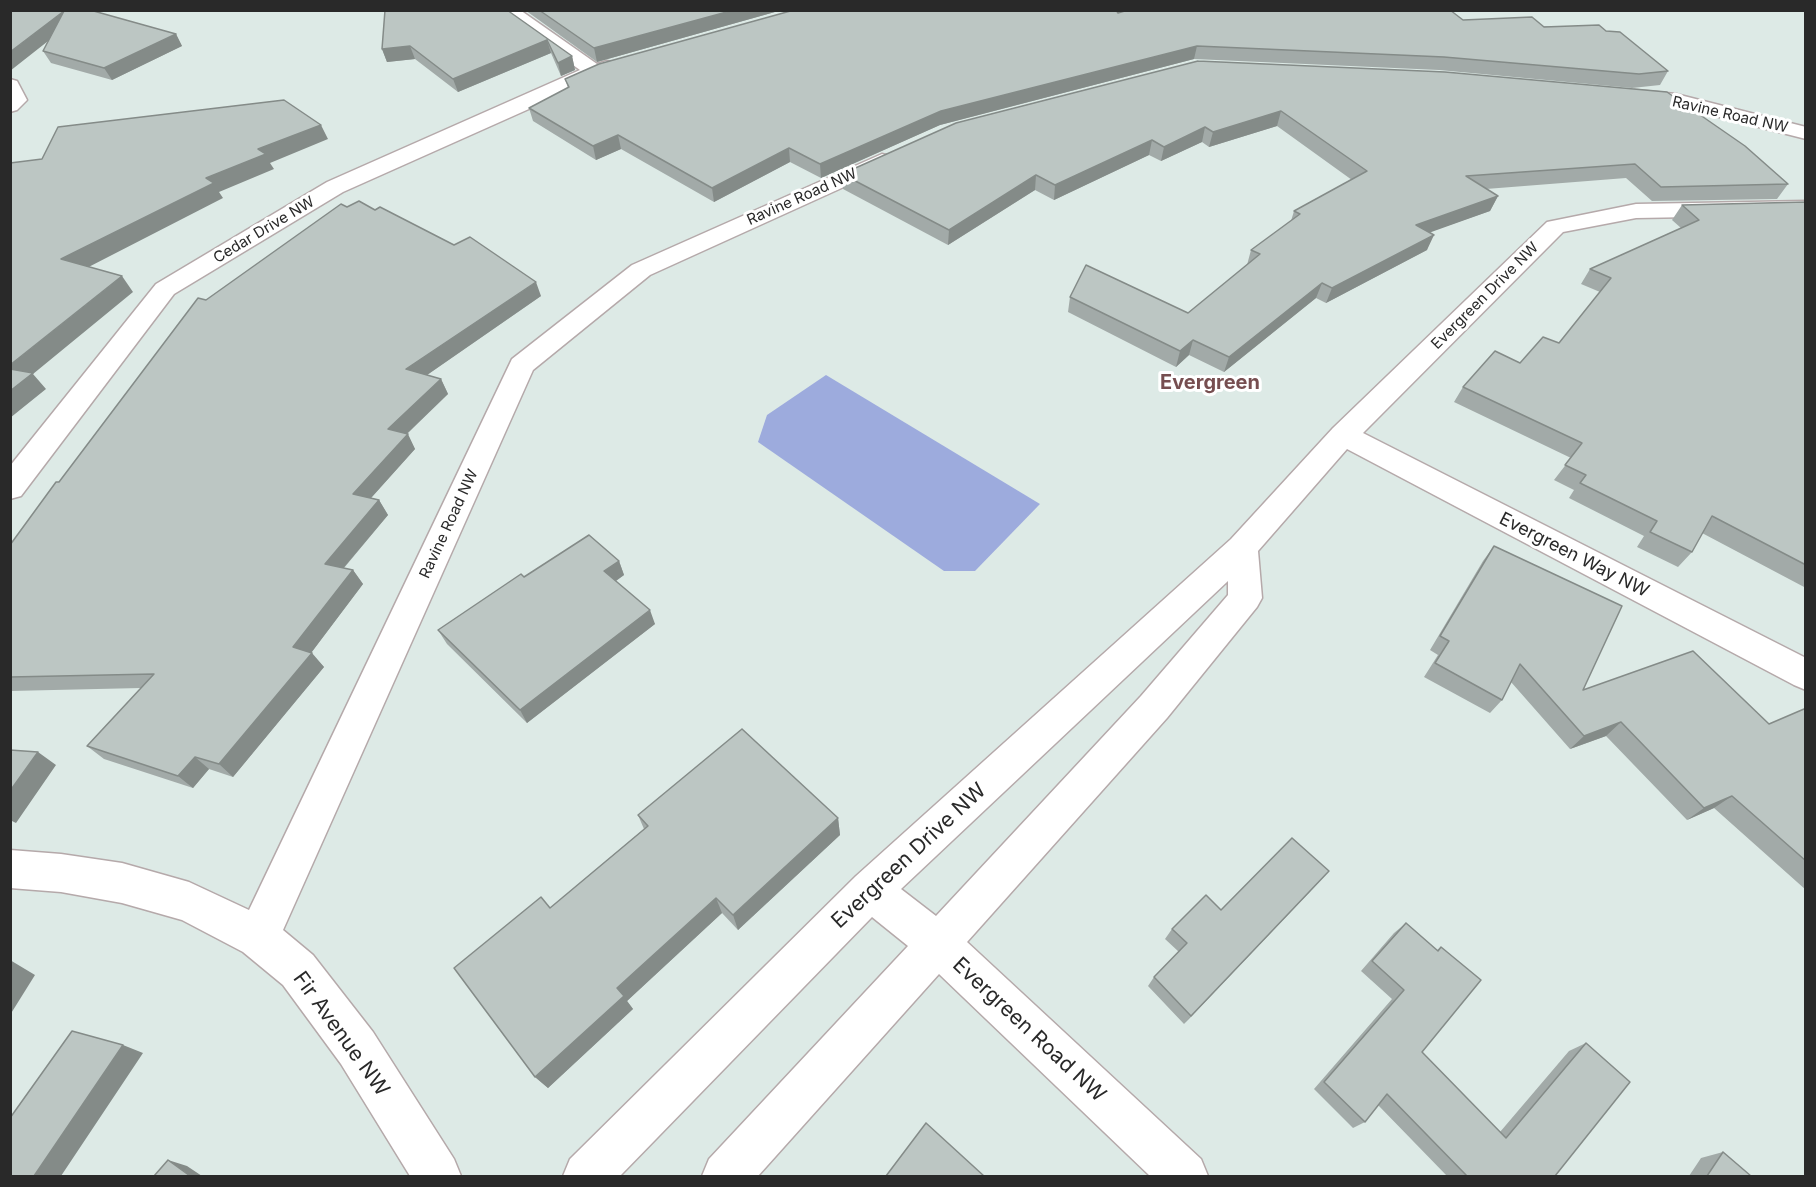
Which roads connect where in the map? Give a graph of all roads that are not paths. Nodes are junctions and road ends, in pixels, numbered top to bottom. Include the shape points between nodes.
1 (505, 10) edge
2 (627, 62) edge
3 (594, 71) junction
4 (1617, 95) edge
5 (1779, 126) junction
6 (1806, 133) edge
7 (906, 150) edge
8 (1806, 156) edge
9 (1806, 208) edge
10 (1343, 435) junction
11 (10, 488) edge
12 (1242, 548) junction
13 (1806, 675) edge
14 (10, 869) edge
15 (870, 890) junction
16 (258, 937) junction
17 (938, 944) junction
18 (437, 1176) edge
19 (587, 1176) edge
20 (726, 1176) edge
21 (1184, 1176) edge

1 - 3 street
2 - 3 street, Cedar Drive NW
3 - 11 street, Cedar Drive NW via 335,187 165,289
4 - 5 street, Ravine Road NW via 1676,100
5 - 6 street, Ravine Road NW
5 - 8 street
7 - 16 street, Ravine Road NW via 641,270 522,365
9 - 10 street, Evergreen Drive NW via 1636,211 1555,227
10 - 12 street, Evergreen Drive NW
10 - 13 street, Evergreen Way NW
12 - 15 street, Evergreen Drive NW
12 - 17 street via 1245,598 1154,707
14 - 16 street, Fir Avenue NW via 122,883 189,902
15 - 17 street, Evergreen Road NW
15 - 19 street, Evergreen Drive NW
16 - 18 street, Fir Avenue NW via 297,970 357,1048
17 - 20 street
17 - 21 street, Evergreen Road NW

